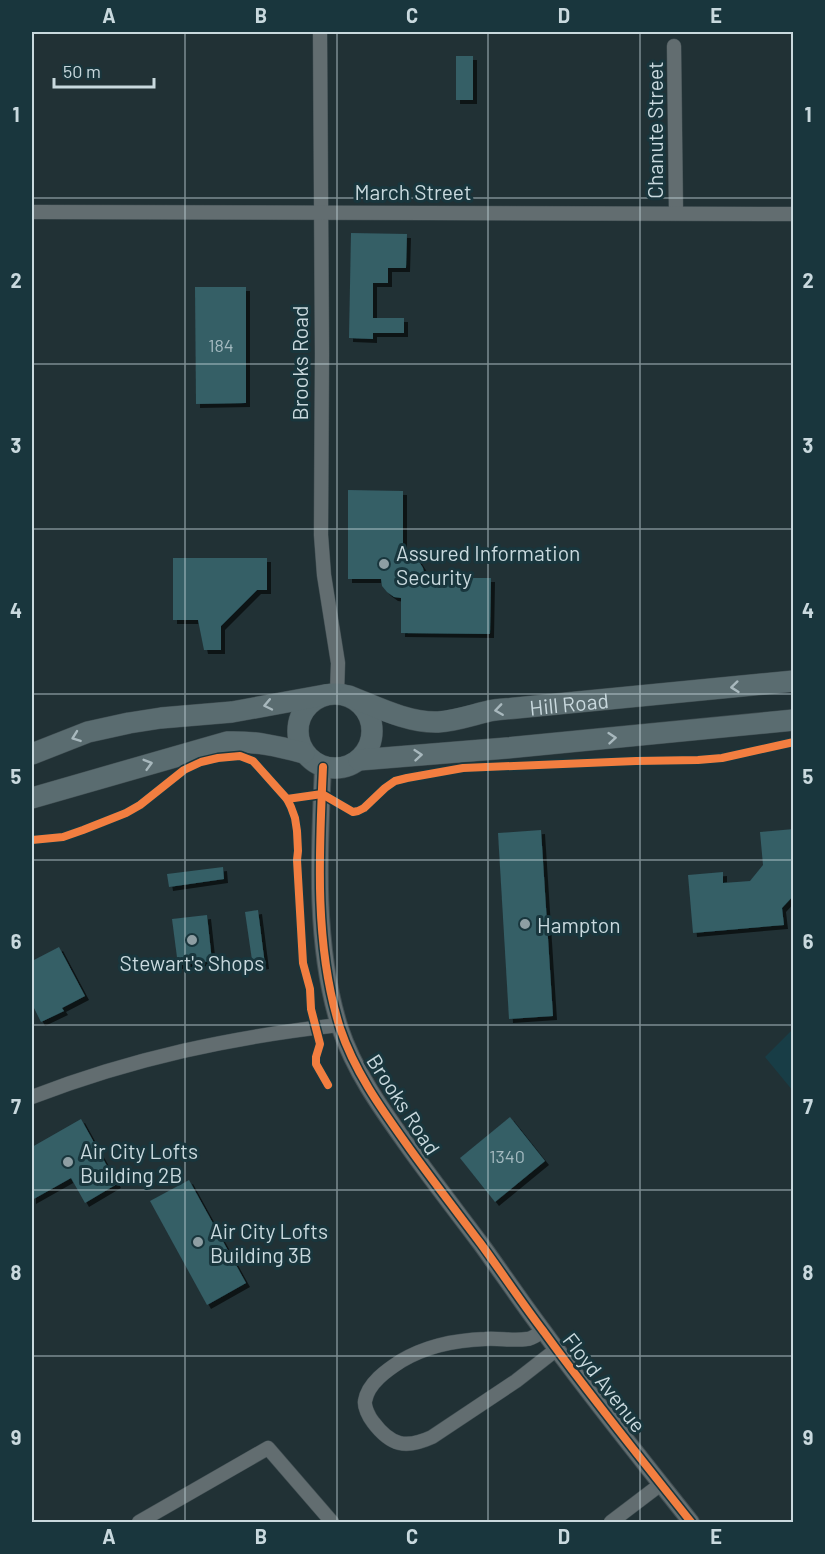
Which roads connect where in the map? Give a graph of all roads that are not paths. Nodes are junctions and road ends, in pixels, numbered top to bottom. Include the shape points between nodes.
1 (320, 32) edge
2 (674, 46) dead end
3 (32, 212) edge
4 (321, 212) junction
5 (676, 213) junction
6 (794, 214) edge
7 (794, 681) edge
8 (337, 695) junction
9 (794, 720) edge
10 (304, 753) junction
11 (32, 754) edge
12 (359, 760) junction
13 (323, 767) junction
14 (32, 798) edge
15 (339, 1026) junction
16 (32, 1097) edge
17 (494, 1262) joint
18 (543, 1331) junction
19 (557, 1349) junction
20 (661, 1484) junction
21 (139, 1522) edge
22 (332, 1522) edge
23 (611, 1522) edge
24 (691, 1522) edge

1 - 4 street, Brooks Road
2 - 5 street, Chanute Street
3 - 4 street, March Street
4 - 5 street, March Street
4 - 8 street, Brooks Road via 321,535 338,663
5 - 6 street, March Street
7 -> 8 main road, Hill Road via 500,710 439,722 418,721
8 - 10 main road via 314,700 300,718 299,742
8 -> 11 main road via 129,723 88,732
8 - 12 main road via 360,703 368,713 372,738
12 -> 9 main road, Hill Road
10 - 13 main road
14 -> 10 main road via 228,742 265,743
12 - 13 main road via 348,767
13 - 15 street, Brooks Road via 321,911 328,976
15 - 16 street via 187,1049 128,1064
15 - 17 street, Brooks Road via 381,1109
17 - 18 street, Floyd Avenue
18 - 19 street, Floyd Avenue
18 - 19 street via 529,1340 483,1339 443,1345 402,1360 383,1373 369,1390 365,1404 371,1420 396,1442 420,1443 516,1381
19 - 20 street, Floyd Avenue
20 - 23 street
20 - 24 street, Floyd Avenue
21 - 22 street via 268,1448

